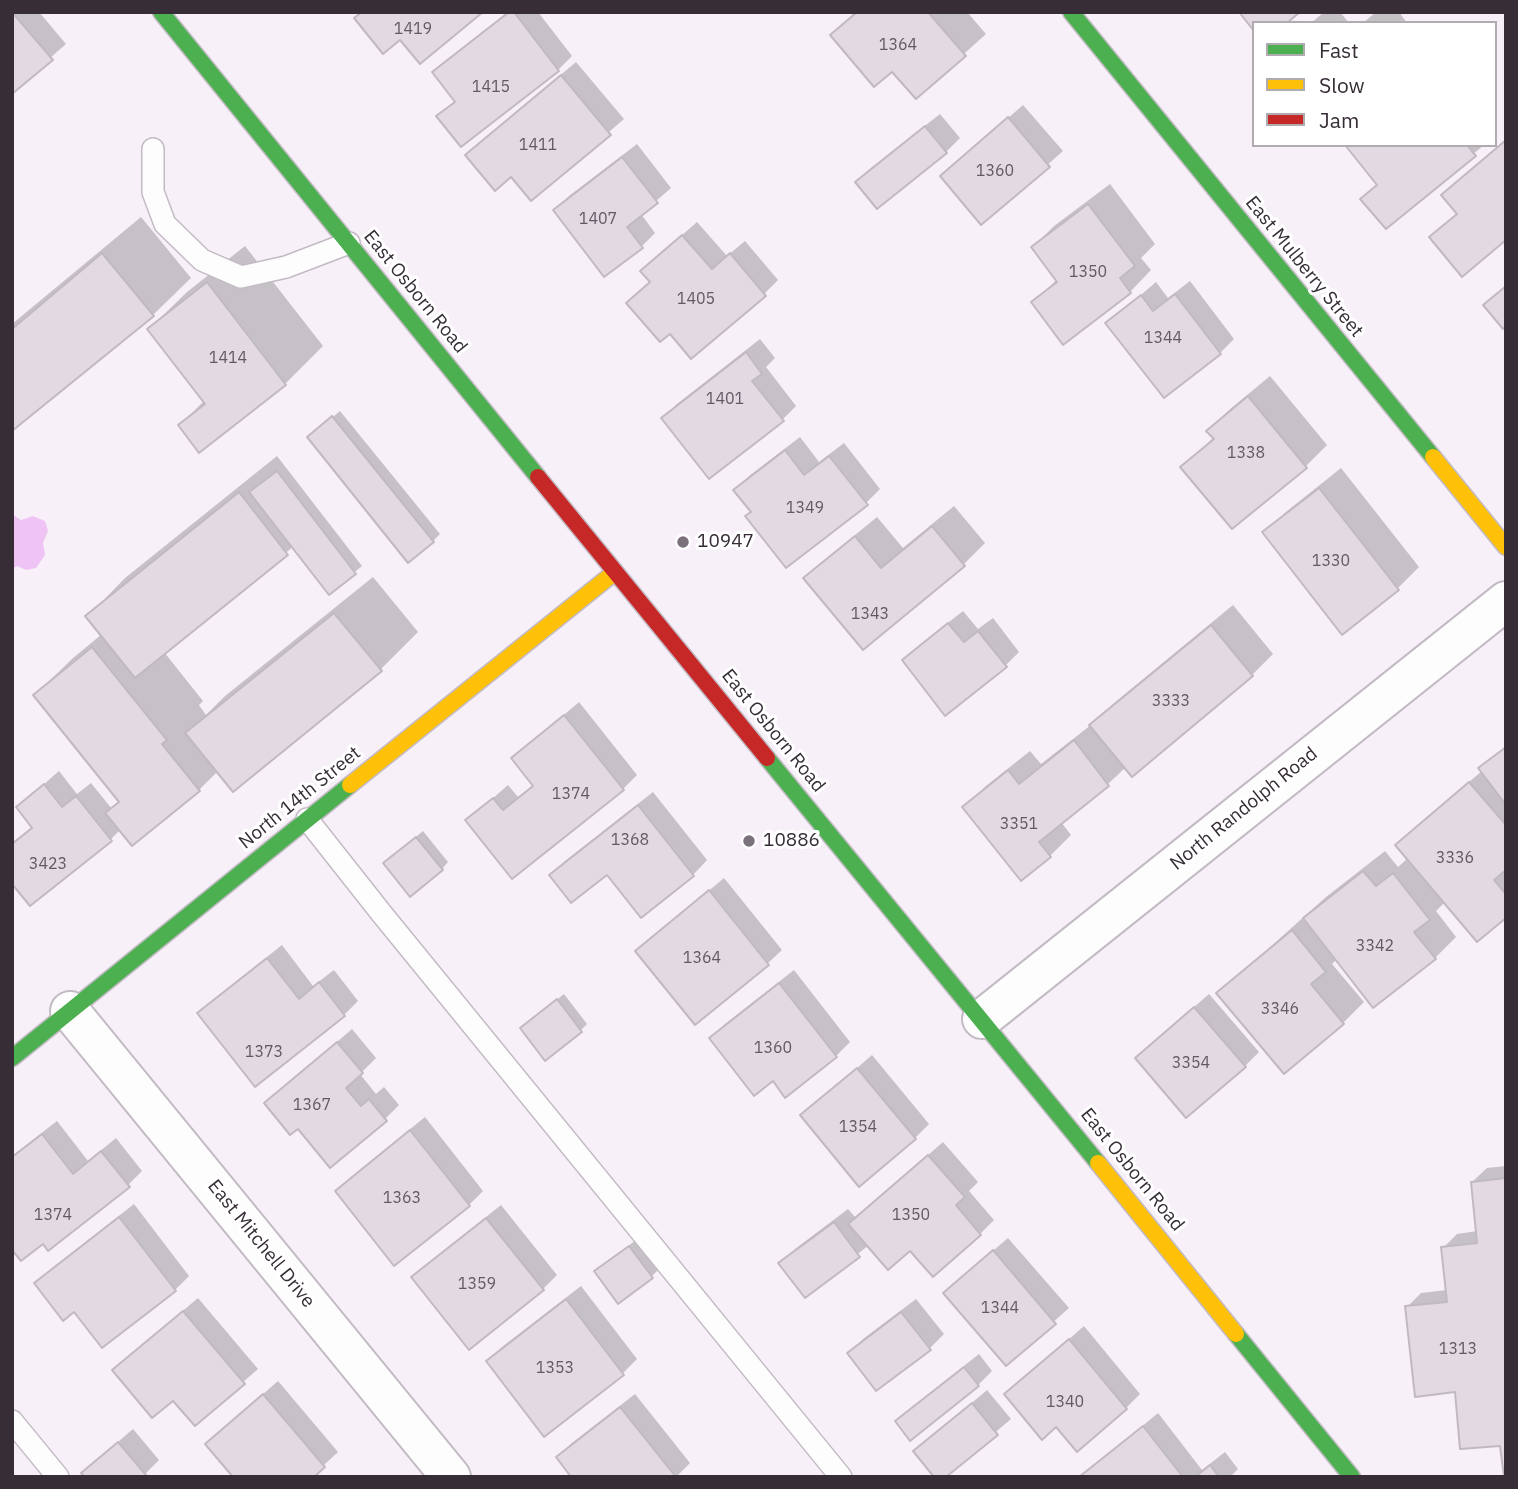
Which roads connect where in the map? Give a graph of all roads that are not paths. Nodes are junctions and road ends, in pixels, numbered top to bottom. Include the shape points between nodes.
1 (161, 12) edge
2 (1071, 12) edge
3 (153, 149) dead end
4 (349, 243) junction
5 (1506, 547) edge
6 (615, 572) junction
7 (1506, 601) edge
8 (307, 819) junction
9 (70, 1011) junction
10 (982, 1019) junction
11 (12, 1058) edge
12 (12, 1421) edge
13 (58, 1477) edge
14 (451, 1477) edge
15 (841, 1477) edge
16 (1352, 1477) edge

1 - 4 main road, East Osborn Road
2 - 5 main road, East Mulberry Street
3 - 4 lane via 153,192 166,224 202,260 241,276 286,267
4 - 6 main road, East Osborn Road
6 - 8 main road, North 14th Street
6 - 10 main road, East Osborn Road
7 - 10 street, North Randolph Road
8 - 9 main road, North 14th Street
8 - 15 lane
9 - 11 main road, North 14th Street
9 - 14 street, East Mitchell Drive
10 - 16 main road, East Osborn Road
12 - 13 lane

